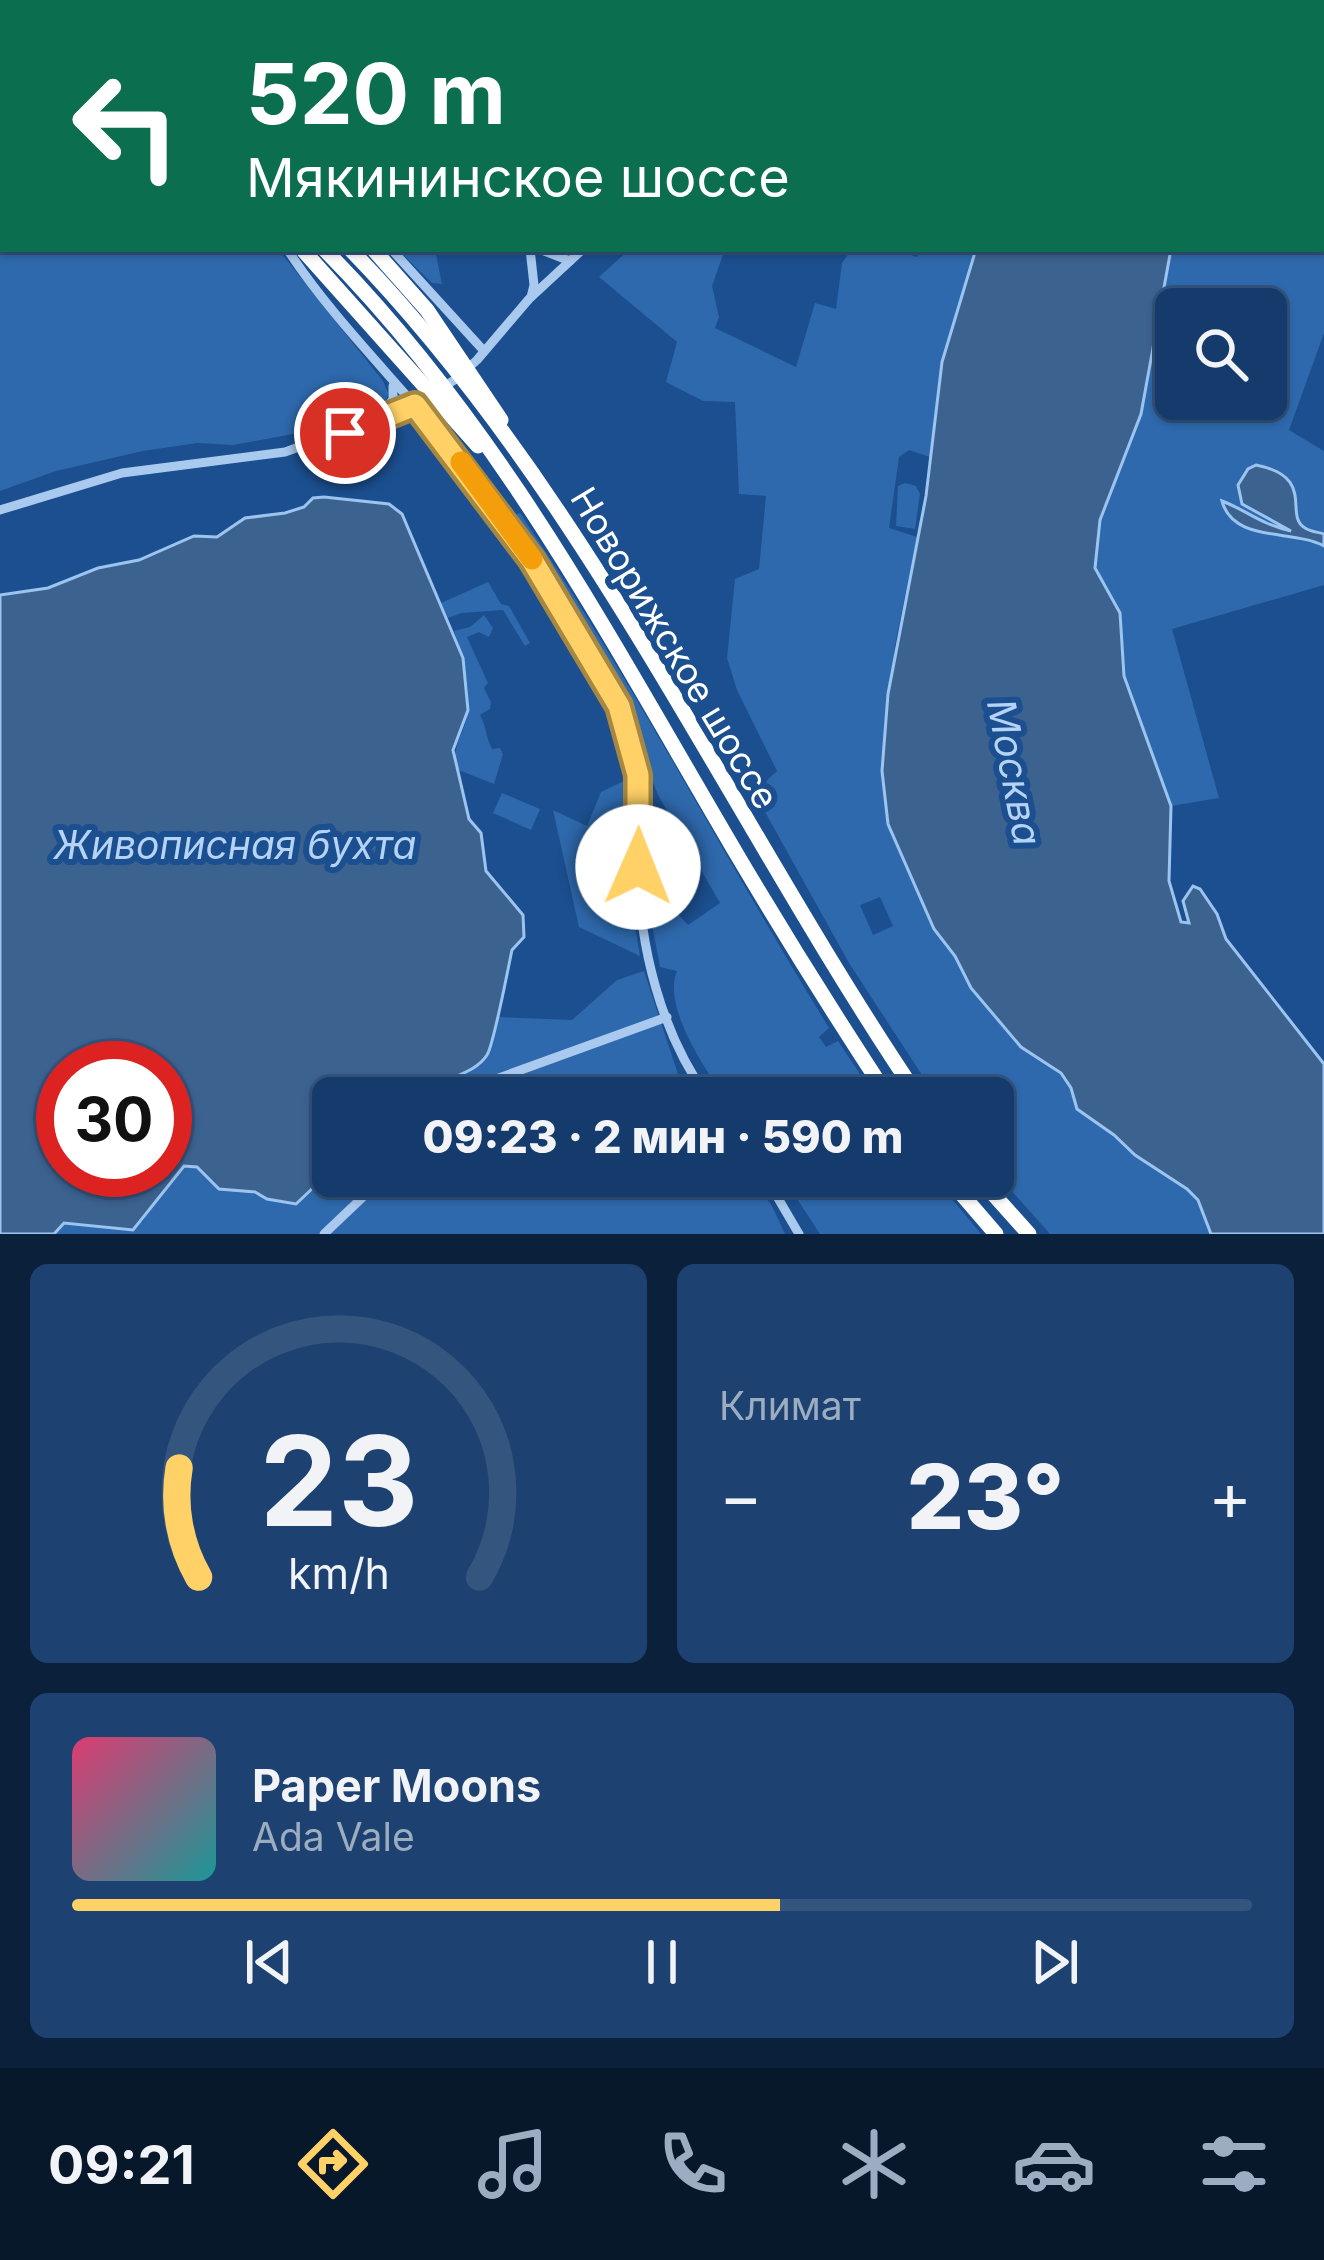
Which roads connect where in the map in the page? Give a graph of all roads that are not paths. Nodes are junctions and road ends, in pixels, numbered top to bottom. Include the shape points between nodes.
1 (288, 252) edge
2 (305, 252) edge
3 (325, 252) edge
4 (353, 252) edge
5 (376, 252) edge
6 (394, 252) edge
7 (535, 252) edge
8 (544, 252) edge
9 (580, 252) edge
10 (569, 261) junction
11 (533, 272) junction
12 (546, 283) junction
13 (530, 299) junction
14 (448, 351) junction
15 (484, 351) junction
16 (416, 369) junction
17 (391, 380) junction
18 (415, 405) junction
19 (468, 405) junction
20 (376, 421) junction
21 (489, 433) junction
22 (529, 470) junction
23 (514, 482) junction
24 (0, 510) edge
25 (667, 1017) junction
26 (502, 1077) edge
27 (695, 1077) edge
28 (876, 1077) edge
29 (907, 1077) edge
30 (364, 1197) edge
31 (777, 1197) edge
32 (964, 1197) edge
33 (996, 1197) edge
34 (324, 1234) edge
35 (799, 1234) edge
36 (996, 1234) edge
37 (1029, 1234) edge

1 - 17 street
2 - 16 highway
3 - 16 highway, Новорижское шоссе
4 - 14 highway, Новорижское шоссе
5 - 14 highway
6 - 15 street
7 - 11 street
8 - 10 street
9 - 10 street
10 - 12 street
11 - 12 street
11 - 13 street
12 - 13 street
13 - 15 street
14 - 19 highway, Новорижское шоссе
15 - 18 street
16 - 19 highway, Новорижское шоссе
17 - 18 street
17 - 20 street via 393,399
18 - 20 street
18 - 25 street via 532,560 619,706 638,775 642,916
19 - 21 highway, Новорижское шоссе
19 - 22 highway
19 - 23 highway
20 - 24 street via 285,452 122,473
21 - 22 highway, Новорижское шоссе
21 - 23 highway, Новорижское шоссе
22 - 29 highway, Новорижское шоссе
23 - 28 highway, Новорижское шоссе
25 - 26 street
25 - 27 street
30 - 34 street
31 - 35 street
32 - 36 highway
33 - 37 highway

